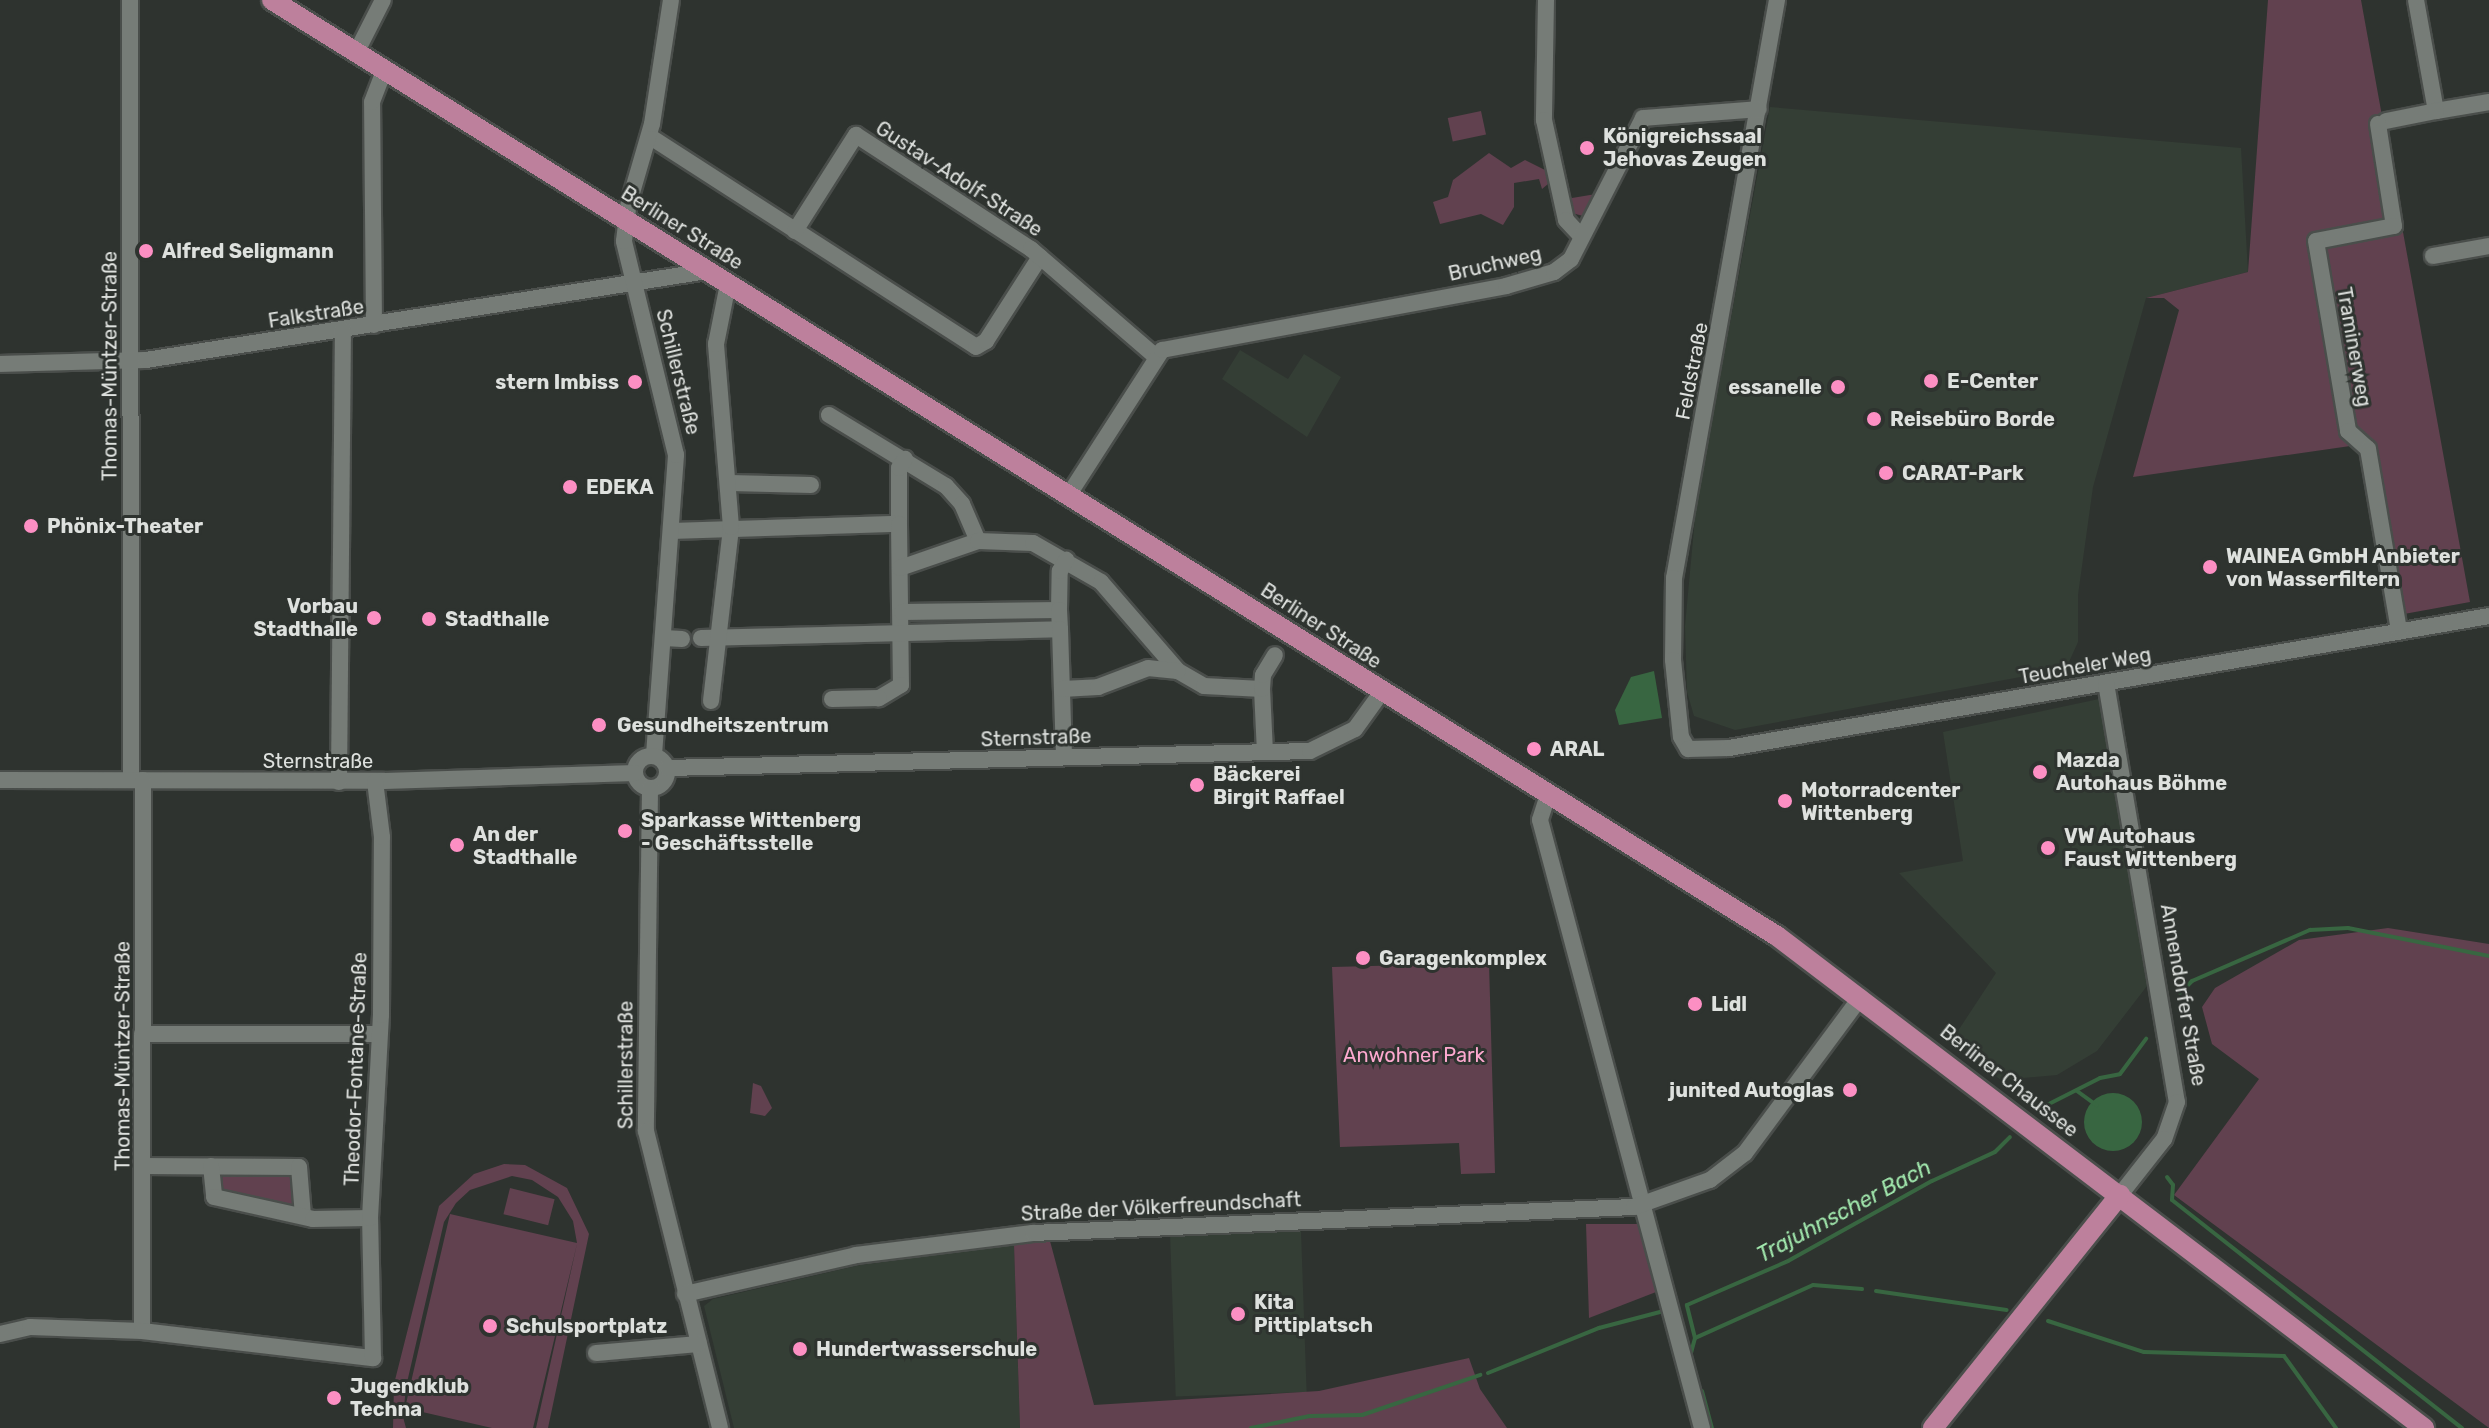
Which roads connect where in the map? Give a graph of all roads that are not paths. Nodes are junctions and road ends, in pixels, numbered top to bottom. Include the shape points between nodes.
1 (130, 0) edge
2 (272, 0) edge
3 (383, 0) edge
4 (671, 0) edge
5 (1546, 0) edge
6 (1777, 0) edge
7 (2416, 0) edge
8 (356, 53) junction
9 (384, 70) junction
10 (2489, 102) edge
11 (1759, 109) junction
12 (2436, 111) junction
13 (649, 136) junction
14 (625, 220) junction
15 (795, 231) junction
16 (1580, 235) junction
17 (2489, 246) edge
18 (2433, 256) dead end
19 (1040, 257) junction
20 (707, 271) junction
21 (728, 284) junction
22 (636, 286) junction
23 (374, 325) junction
24 (343, 330) junction
25 (1155, 356) junction
26 (130, 361) junction
27 (0, 364) edge
28 (829, 415) dead end
29 (905, 459) junction
30 (730, 483) junction
31 (811, 485) dead end
32 (1068, 496) junction
33 (899, 524) junction
34 (731, 527) junction
35 (671, 531) junction
36 (978, 541) junction
37 (1066, 560) junction
38 (900, 568) junction
39 (1059, 610) junction
40 (902, 612) junction
41 (2489, 616) edge
42 (1060, 629) junction
43 (2399, 631) junction
44 (904, 632) junction
45 (720, 637) junction
46 (664, 638) junction
47 (701, 638) dead end
48 (682, 639) dead end
49 (1275, 655) dead end
50 (1178, 671) junction
51 (2106, 683) junction
52 (1062, 689) junction
53 (1262, 689) junction
54 (1381, 693) junction
55 (832, 699) dead end
56 (711, 701) dead end
57 (1688, 749) joint
58 (1265, 752) junction
59 (654, 755) junction
60 (1064, 757) junction
61 (668, 768) junction
62 (635, 773) junction
63 (0, 780) edge
64 (137, 780) junction
65 (375, 781) junction
66 (339, 782) junction
67 (650, 788) junction
68 (1548, 795) junction
69 (1861, 997) junction
70 (142, 1034) junction
71 (377, 1034) junction
72 (143, 1166) junction
73 (211, 1166) junction
74 (2120, 1195) junction
75 (1643, 1205) junction
76 (303, 1216) junction
77 (370, 1218) junction
78 (685, 1294) junction
79 (142, 1331) junction
80 (0, 1334) edge
81 (699, 1344) junction
82 (596, 1353) dead end
83 (720, 1428) edge
84 (1702, 1428) edge
85 (1933, 1428) edge
86 (2424, 1428) edge

1 - 26 street, Thomas-Müntzer-Straße
2 - 8 main road, Berliner Straße
3 - 8 street
4 - 13 street
5 - 16 street via 1544,120 1566,220
6 - 11 street, Feldstraße
7 - 12 street
8 - 9 main road, Berliner Straße
9 - 14 main road, Berliner Straße
9 - 23 street via 372,102
10 - 12 street, Traminerweg
11 - 16 street, Bruchweg via 1649,116 1636,128
11 - 57 street, Feldstraße via 1674,578 1673,660 1681,737
12 - 43 street, Traminerweg via 2382,122 2394,226 2316,241 2348,431 2368,449
13 - 14 street
13 - 15 street
14 - 20 main road, Berliner Straße
14 - 22 street, Schillerstraße via 624,244
15 - 19 street via 976,347 986,341
15 - 19 street, Gustav-Adolf-Straße via 856,135
16 - 25 street, Bruchweg via 1567,265 1538,277 1181,343
17 - 18 street
19 - 25 street
20 - 21 main road, Berliner Straße
20 - 22 street, Schillerstraße
21 - 30 street via 716,344
21 - 32 main road, Berliner Straße
22 - 23 street, Falkstraße
22 - 35 street, Schillerstraße via 675,441
23 - 24 street, Falkstraße
24 - 26 street, Falkstraße
24 - 66 street
25 - 32 street
26 - 27 street, Falkstraße
26 - 64 street, Thomas-Müntzer-Straße
28 - 29 street
29 - 33 street via 899,468
29 - 36 street via 962,504
30 - 31 street
30 - 34 street
32 - 54 main road, Berliner Straße
33 - 34 street
33 - 38 street
34 - 35 street
34 - 45 street
35 - 46 street, Schillerstraße
36 - 37 street via 1033,543
36 - 38 street
37 - 39 street via 1060,571
37 - 50 street via 1101,582
38 - 40 street
39 - 40 street
39 - 42 street
40 - 44 street
41 - 43 street, Teucheler Weg
42 - 44 street
42 - 52 street
43 - 51 street, Teucheler Weg
44 - 45 street
44 - 55 street via 905,676 895,692 879,698
45 - 47 street
45 - 56 street
46 - 48 street
46 - 59 street, Schillerstraße
49 - 53 street via 1263,675
50 - 52 street via 1148,668 1098,687
50 - 53 street via 1204,686
51 - 57 street, Teucheler Weg via 1707,752
51 - 74 street, Annendorfer Straße via 2177,1102 2164,1139
52 - 60 street
53 - 58 street
54 - 58 street, Sternstraße via 1344,738 1310,751
54 - 68 main road, Berliner Straße
58 - 60 street, Sternstraße
59 - 61 street
59 - 62 street via 640,760
60 - 61 street, Sternstraße
61 - 67 street via 664,783
62 - 65 street, Sternstraße
62 - 67 street
63 - 64 street, Sternstraße
64 - 66 street, Sternstraße
64 - 70 street, Thomas-Müntzer-Straße
65 - 66 street, Sternstraße
65 - 71 street, Theodor-Fontane-Straße via 382,837
67 - 78 street, Schillerstraße via 644,1115
68 - 69 main road, Berliner Chaussee via 1770,931
68 - 75 street via 1540,816 1544,836
69 - 74 main road, Berliner Chaussee
69 - 75 street, Straße der Völkerfreundschaft via 1745,1153 1710,1180
70 - 71 street
70 - 72 street, Thomas-Müntzer-Straße
71 - 77 street, Theodor-Fontane-Straße
72 - 73 street
72 - 79 street, Thomas-Müntzer-Straße
73 - 76 street via 214,1197
73 - 76 street via 299,1167
74 - 85 main road, Annendorfer Straße
74 - 86 main road, Berliner Chaussee
75 - 78 street, Straße der Völkerfreundschaft via 1101,1227 972,1238 805,1265
75 - 84 street
76 - 77 street
77 - 79 street, Theodor-Fontane-Straße via 373,1358
78 - 81 street, Schillerstraße
79 - 80 street via 30,1327
81 - 82 street
81 - 83 street, Schillerstraße

